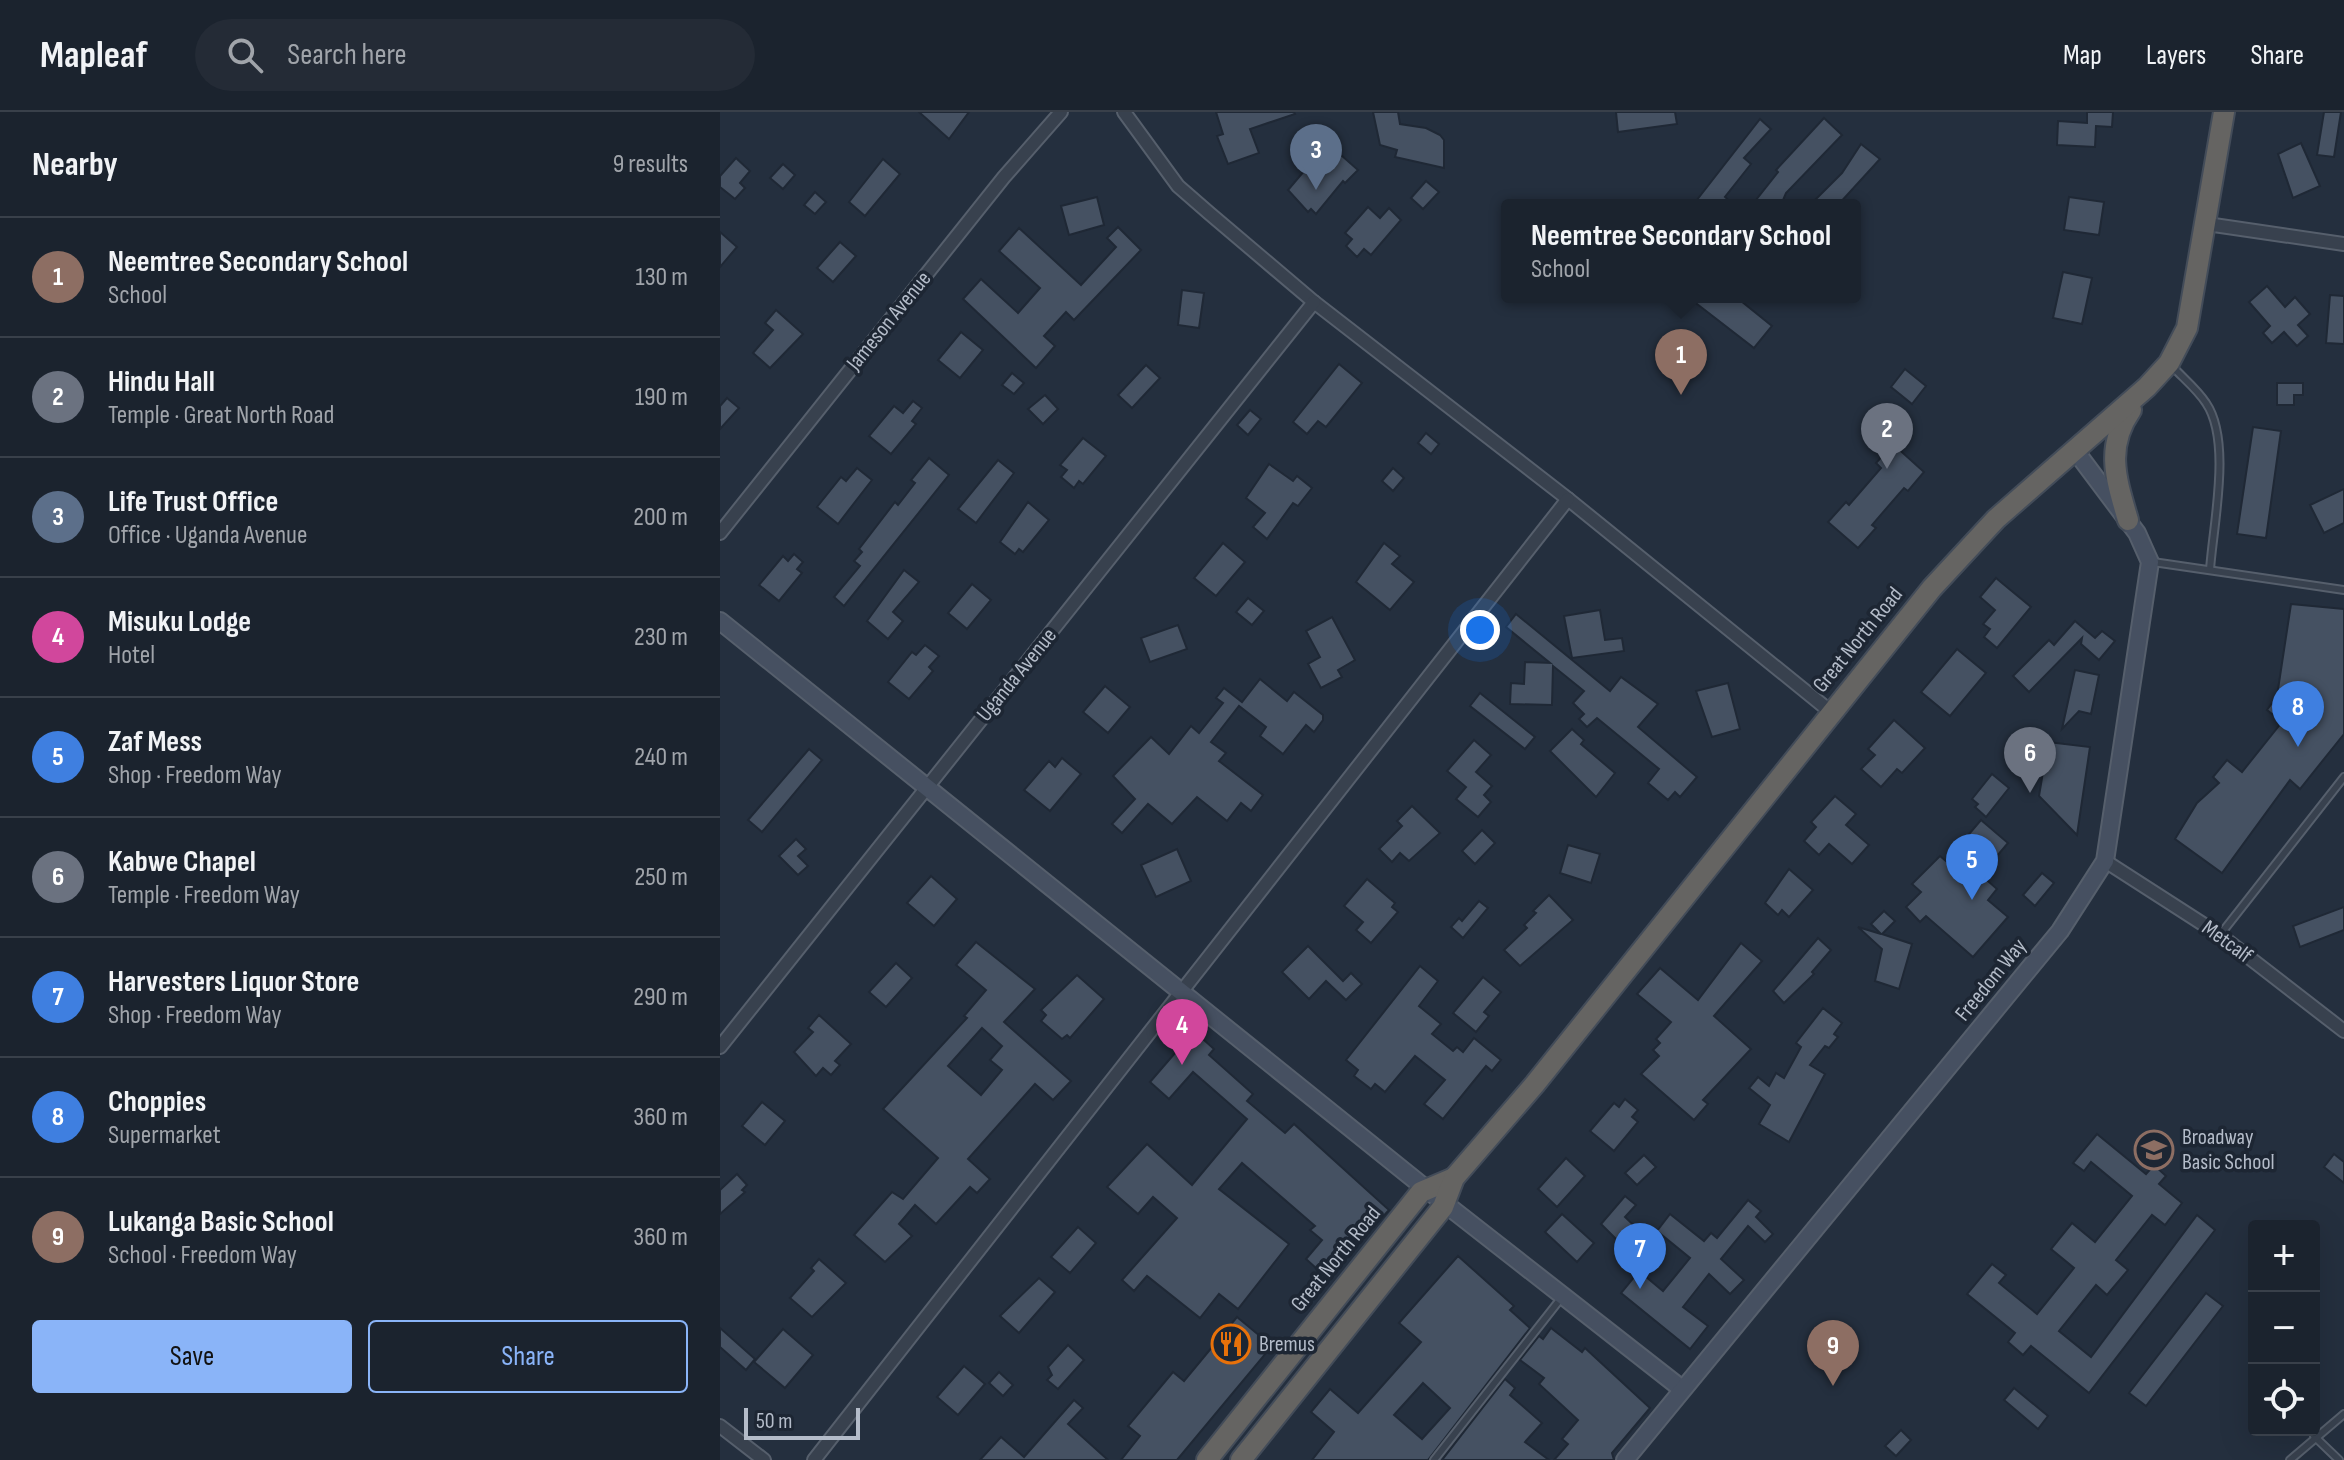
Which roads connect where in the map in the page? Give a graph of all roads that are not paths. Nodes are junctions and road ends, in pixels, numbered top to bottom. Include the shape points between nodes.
1 (1061, 112) edge
2 (1124, 112) edge
3 (2224, 112) edge
4 (2207, 224) junction
5 (2344, 244) edge
6 (1314, 302) junction
7 (2169, 363) junction
8 (2147, 387) junction
9 (2074, 449) junction
10 (1568, 499) junction
11 (2128, 520) junction
12 (720, 533) edge
13 (2150, 562) junction
14 (2210, 570) junction
15 (2344, 590) edge
16 (720, 621) edge
17 (1831, 712) junction
18 (2344, 777) edge
19 (927, 788) junction
20 (2105, 861) junction
21 (2220, 935) junction
22 (1182, 991) junction
23 (2344, 1031) edge
24 (720, 1047) edge
25 (1454, 1178) junction
26 (1425, 1188) junction
27 (1445, 1203) junction
28 (1562, 1297) junction
29 (1682, 1389) junction
30 (2344, 1414) edge
31 (720, 1426) edge
32 (2320, 1432) edge
33 (2314, 1436) joint
34 (764, 1460) edge
35 (814, 1460) edge
36 (1207, 1460) edge
37 (1241, 1460) edge
38 (1434, 1460) edge
39 (1625, 1460) edge
40 (2290, 1460) edge
41 (2339, 1460) edge

1 - 12 street, Jameson Avenue
2 - 6 street via 1178,186
3 - 4 highway, Great North Road
4 - 5 street
4 - 7 highway, Great North Road via 2187,328
6 - 10 street
6 - 19 street, Uganda Avenue
7 - 8 highway, Great North Road
7 - 14 lane via 2206,403 2217,427
8 - 9 highway, Great North Road
8 - 11 highway via 2119,427 2114,445
9 - 11 main road
9 - 17 highway, Great North Road via 1965,551
10 - 17 street
10 - 22 street
11 - 13 main road
13 - 14 lane
13 - 20 main road, Freedom Way
14 - 15 lane
16 - 19 main road
17 - 25 highway, Great North Road
18 - 21 lane
19 - 22 main road
19 - 24 street, Uganda Avenue
20 - 21 street, Metcalf
20 - 29 main road, Freedom Way via 2060,931
21 - 23 street, Metcalf
22 - 26 main road
22 - 35 street
25 - 26 highway
25 - 27 highway, Great North Road
26 - 27 main road
26 - 36 highway, Great North Road
27 - 28 main road
27 - 37 highway, Great North Road
28 - 29 main road
28 - 38 lane
29 - 39 main road, Freedom Way
30 - 32 lane
31 - 34 street
33 - 40 lane
33 - 41 lane

